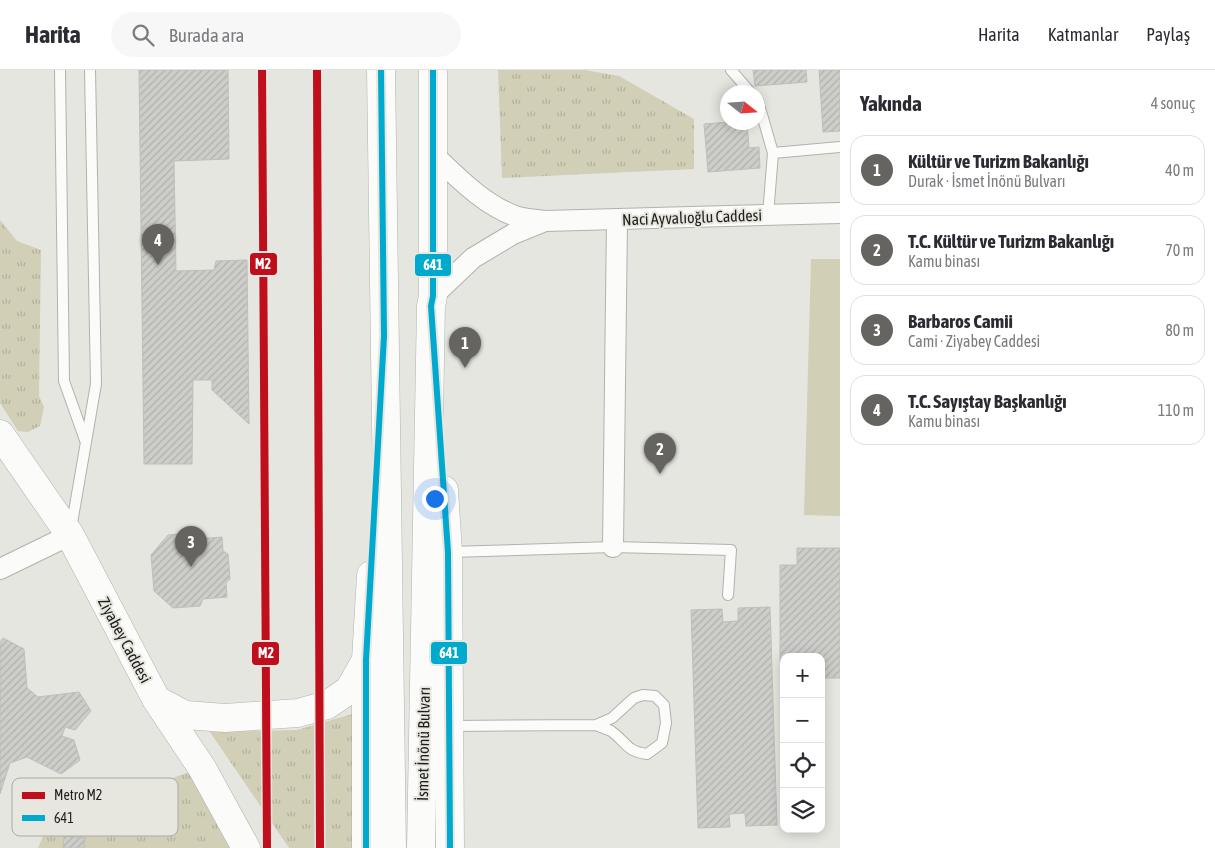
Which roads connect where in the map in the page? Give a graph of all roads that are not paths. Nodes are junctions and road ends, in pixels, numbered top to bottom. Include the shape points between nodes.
1 (60, 70) edge
2 (90, 70) edge
3 (381, 70) edge
4 (433, 70) edge
5 (731, 70) edge
6 (744, 85) edge
7 (765, 125) edge
8 (840, 147) edge
9 (773, 153) junction
10 (434, 155) junction
11 (840, 213) edge
12 (768, 215) junction
13 (617, 219) junction
14 (545, 221) junction
15 (432, 301) junction
16 (384, 336) junction
17 (0, 434) edge
18 (86, 442) junction
19 (70, 535) junction
20 (613, 547) junction
21 (448, 552) junction
22 (0, 569) edge
23 (728, 595) dead end
24 (366, 660) junction
25 (156, 699) junction
26 (596, 725) junction
27 (448, 726) junction
28 (246, 844) edge
29 (366, 848) edge
30 (392, 848) edge
31 (421, 848) edge
32 (450, 848) edge

1 - 18 lane via 64,381
2 - 18 lane via 96,384
3 - 16 main road, İsmet İnönü Bulvarı
4 - 10 main road, İsmet İnönü Bulvarı
5 - 6 lane
7 - 9 lane
8 - 9 lane
9 - 12 lane
10 - 14 street, Naci Ayvalıoğlu Caddesi via 499,209
10 - 15 main road, İsmet İnönü Bulvarı
11 - 12 street, Naci Ayvalıoğlu Caddesi
12 - 13 street, Naci Ayvalıoğlu Caddesi
13 - 14 street, Naci Ayvalıoğlu Caddesi
13 - 20 street
14 - 15 street, Naci Ayvalıoğlu Caddesi via 513,234 474,258
15 - 21 main road
15 - 31 main road, İsmet İnönü Bulvarı
16 - 24 main road
16 - 30 main road, İsmet İnönü Bulvarı
17 - 19 main road, Ziyabey Caddesi
18 - 19 lane
19 - 22 street
19 - 25 main road, Ziyabey Caddesi
20 - 21 lane
20 - 23 lane via 731,550
21 - 27 main road
24 - 25 main road via 349,690 327,705 298,713 226,718 185,715
24 - 29 main road
25 - 28 main road, Ziyabey Caddesi via 202,768
26 - 26 lane via 610,731 636,752 648,754 662,743 666,723 664,705 655,696 643,694 612,718
26 - 27 lane
27 - 32 main road

